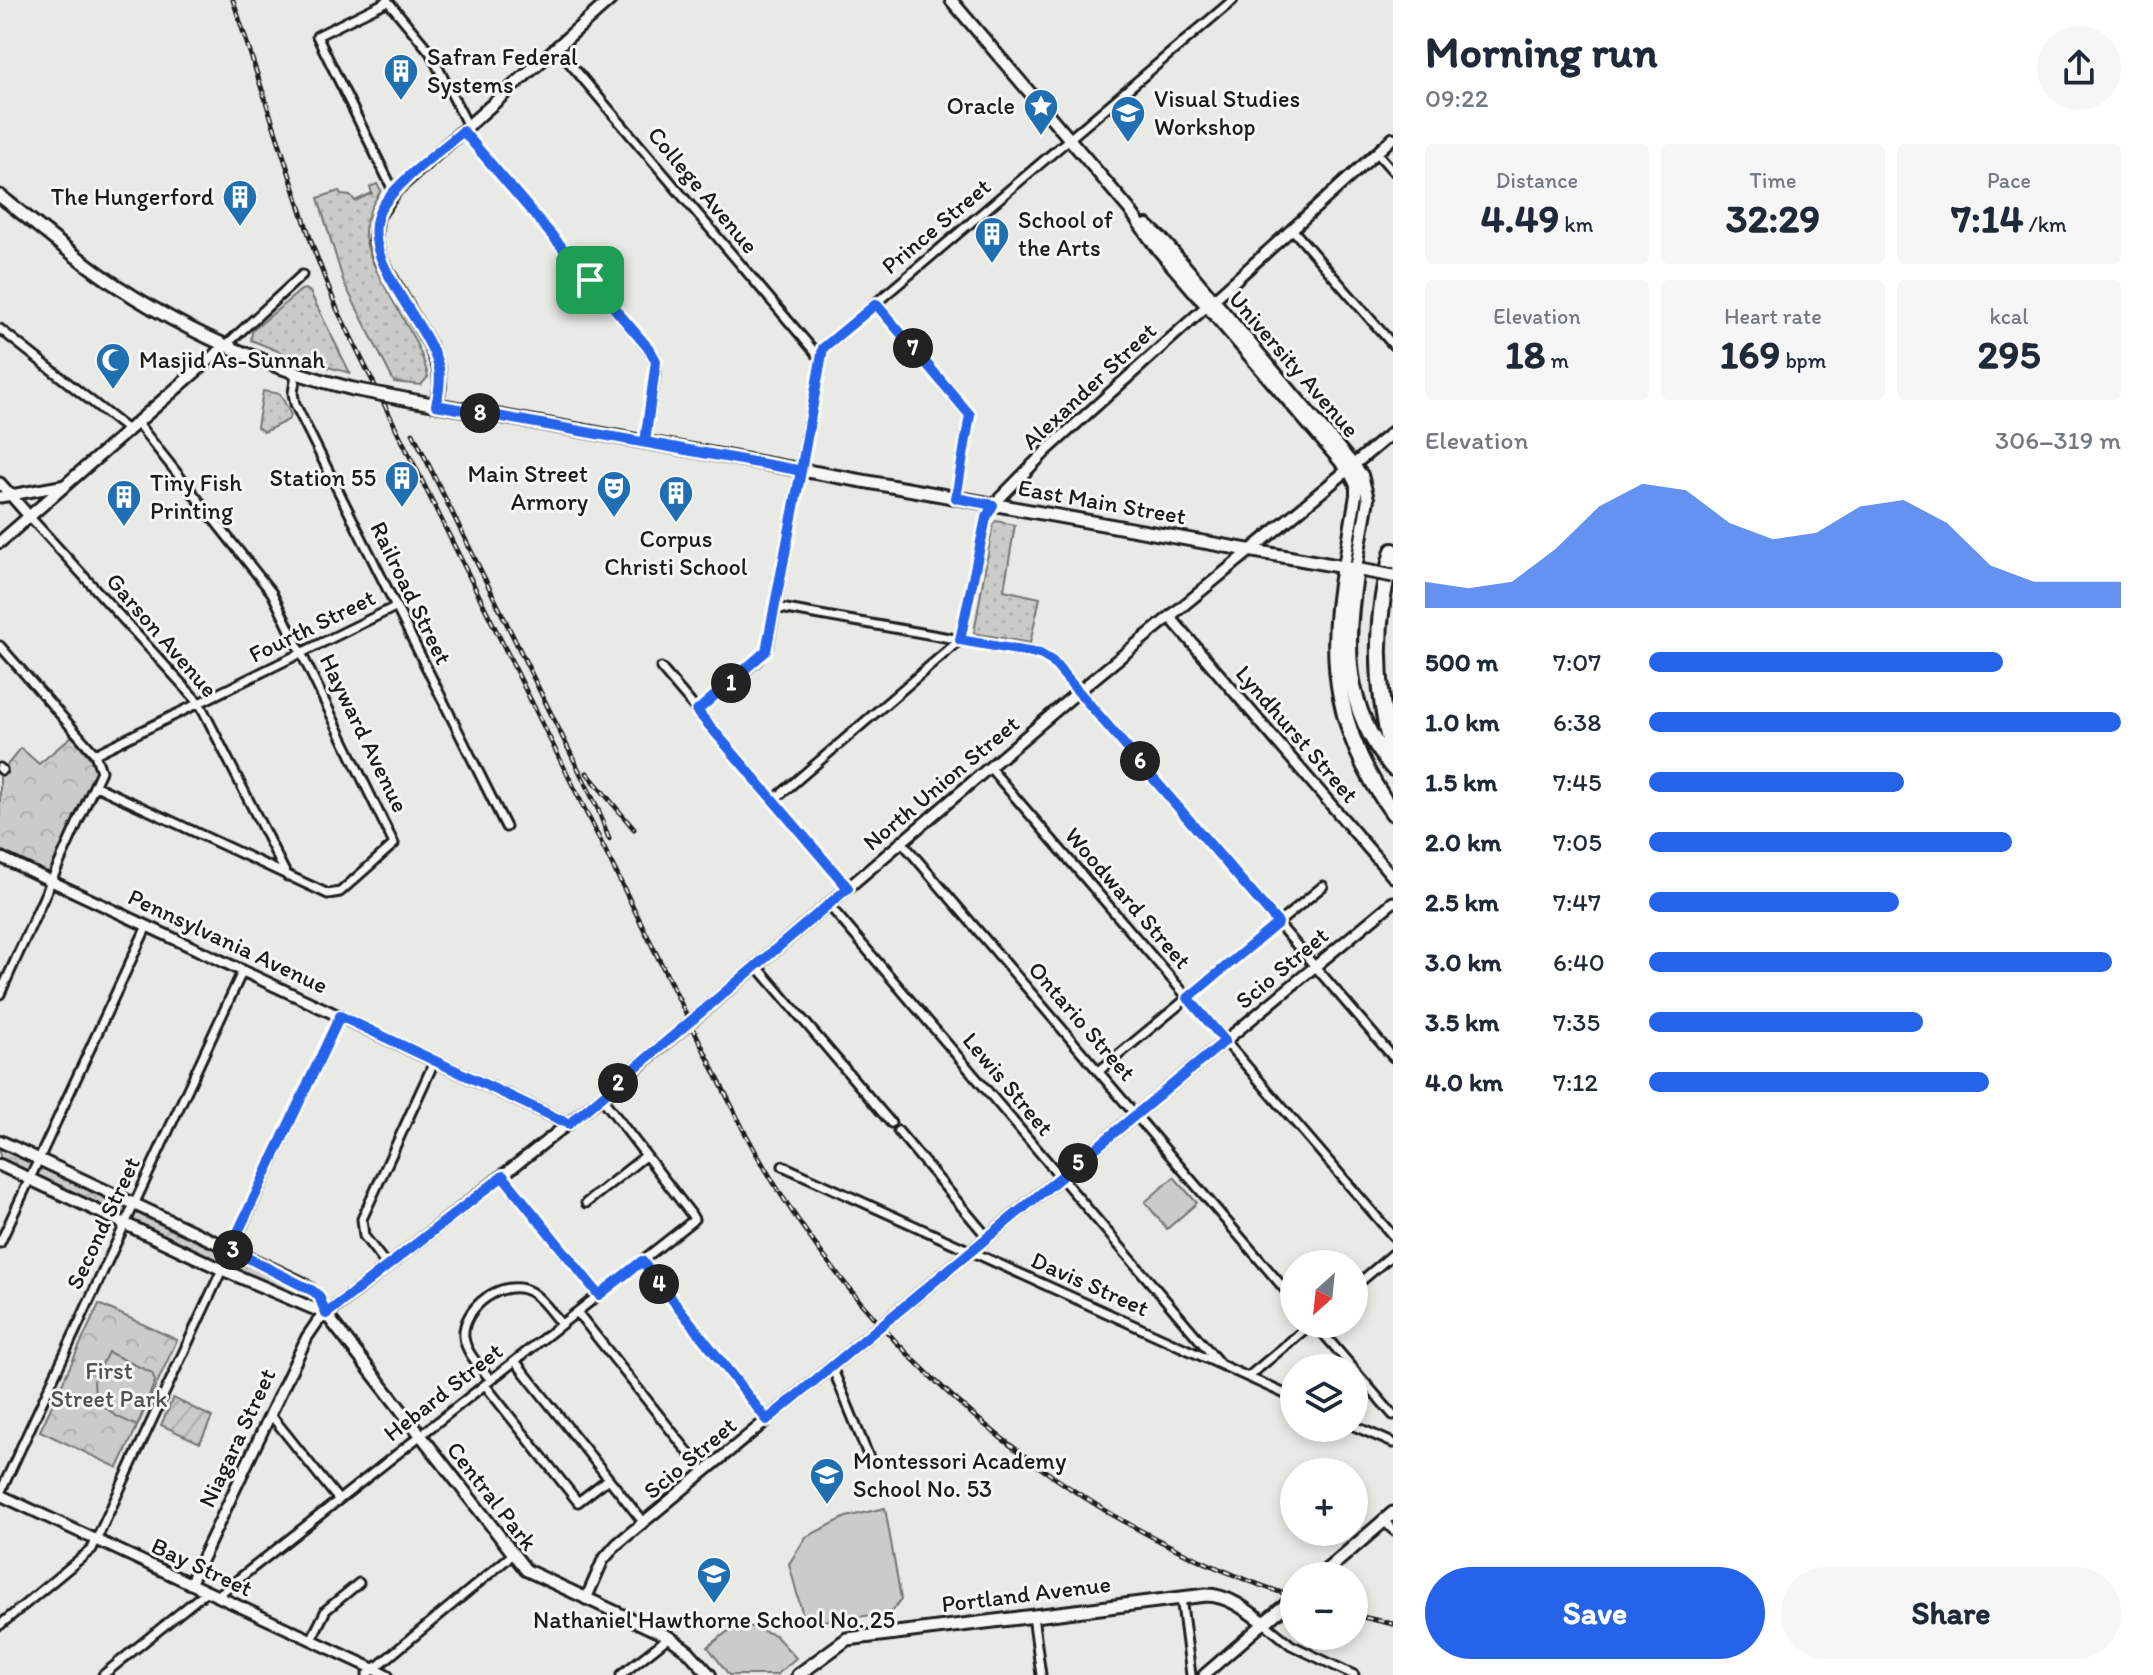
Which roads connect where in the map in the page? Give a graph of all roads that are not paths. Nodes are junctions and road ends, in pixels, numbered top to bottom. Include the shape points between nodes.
1 (387, 0) edge
2 (610, 0) edge
3 (951, 0) edge
4 (1233, 0) edge
5 (556, 47) junction
6 (466, 128) junction
7 (1393, 138) edge
8 (1070, 139) junction
9 (1377, 153) junction
10 (1393, 171) edge
11 (394, 192) junction
12 (0, 196) edge
13 (1292, 229) junction
14 (302, 275) dead end
15 (876, 304) junction
16 (1210, 304) junction
17 (0, 329) edge
18 (1393, 345) edge
19 (225, 346) junction
20 (820, 358) junction
21 (296, 374) junction
22 (436, 405) junction
23 (134, 427) junction
24 (1393, 432) edge
25 (645, 442) junction
26 (1351, 467) junction
27 (801, 471) junction
28 (0, 483) edge
29 (66, 485) junction
30 (5, 496) edge
31 (956, 498) junction
32 (993, 505) junction
33 (29, 516) junction
34 (0, 542) edge
35 (1250, 551) junction
36 (1393, 551) edge
37 (1350, 568) junction
38 (1393, 576) edge
39 (395, 607) junction
40 (775, 607) junction
41 (1170, 617) junction
42 (960, 640) junction
43 (0, 646) edge
44 (301, 653) junction
45 (661, 668) dead end
46 (1079, 691) junction
47 (200, 704) junction
48 (697, 711) junction
49 (95, 754) junction
50 (1393, 757) edge
51 (990, 768) junction
52 (1393, 768) edge
53 (96, 786) junction
54 (774, 800) junction
55 (1393, 813) edge
56 (506, 827) dead end
57 (902, 842) junction
58 (0, 857) edge
59 (287, 876) junction
60 (1393, 877) edge
61 (52, 882) junction
62 (1323, 886) dead end
63 (848, 888) junction
64 (1393, 902) edge
65 (828, 904) junction
66 (1278, 923) junction
67 (147, 926) junction
68 (757, 966) junction
69 (1315, 966) junction
70 (243, 970) junction
71 (0, 994) edge
72 (1188, 998) junction
73 (340, 1016) junction
74 (1225, 1041) junction
75 (1393, 1057) edge
76 (435, 1060) junction
77 (1099, 1071) junction
78 (601, 1097) junction
79 (1137, 1115) junction
80 (891, 1123) dead end
81 (569, 1124) junction
82 (898, 1131) dead end
83 (0, 1141) edge
84 (645, 1156) junction
85 (39, 1159) junction
86 (0, 1165) edge
87 (783, 1166) dead end
88 (503, 1176) junction
89 (1061, 1177) junction
90 (30, 1179) junction
91 (586, 1203) dead end
92 (135, 1204) junction
93 (125, 1223) junction
94 (1393, 1236) edge
95 (988, 1238) junction
96 (0, 1243) edge
97 (230, 1249) junction
98 (971, 1252) junction
99 (1393, 1254) edge
100 (642, 1261) junction
101 (388, 1267) junction
102 (221, 1269) junction
103 (1368, 1275) edge
104 (1280, 1284) edge
105 (599, 1295) junction
106 (577, 1312) junction
107 (326, 1314) junction
108 (561, 1324) junction
109 (1296, 1338) edge
110 (1325, 1338) edge
111 (1340, 1354) edge
112 (515, 1361) junction
113 (1220, 1364) junction
114 (832, 1367) junction
115 (1248, 1377) junction
116 (488, 1382) junction
117 (1368, 1386) edge
118 (1280, 1392) edge
119 (270, 1414) junction
120 (1393, 1415) edge
121 (767, 1420) junction
122 (1368, 1432) edge
123 (420, 1436) junction
124 (1393, 1443) edge
125 (870, 1460) dead end
126 (704, 1472) junction
127 (608, 1479) junction
128 (1, 1498) edge
129 (338, 1499) junction
130 (1388, 1517) edge
131 (644, 1523) junction
132 (1393, 1530) edge
133 (95, 1540) junction
134 (512, 1555) junction
135 (1336, 1562) edge
136 (359, 1583) dead end
137 (190, 1584) junction
138 (207, 1591) junction
139 (217, 1596) junction
140 (1181, 1597) junction
141 (586, 1599) junction
142 (1280, 1610) edge
143 (1033, 1616) junction
144 (1264, 1623) junction
145 (0, 1625) edge
146 (669, 1637) junction
147 (311, 1640) junction
148 (370, 1672) edge
149 (103, 1675) edge
150 (387, 1675) edge
151 (621, 1675) edge
152 (710, 1675) edge
153 (798, 1675) edge
154 (1041, 1675) edge
155 (1191, 1675) edge
156 (1204, 1675) edge
157 (1354, 1675) edge

1 - 6 street via 430,52
1 - 11 street via 317,36
2 - 5 main road
3 - 8 main road, University Avenue
4 - 8 street, Prince Street
5 - 6 main road
5 - 20 street, College Avenue
6 - 11 main road
6 - 25 street via 650,350 656,365
7 - 9 street, Alexander Street
8 - 15 street, Prince Street
8 - 16 main road, University Avenue via 1129,209 1163,240
9 - 10 street
9 - 13 street, Alexander Street
11 - 22 main road via 375,225 377,251 430,345 439,369
12 - 19 main road, East Main Street via 117,286
13 - 16 street, Alexander Street
13 - 18 street
14 - 19 street
15 - 20 street, Prince Street via 823,348
15 - 31 street via 970,415
16 - 26 main road, University Avenue
16 - 32 street, Alexander Street
17 - 23 street, Hayward Avenue
19 - 21 main road, East Main Street
19 - 23 main road
20 - 27 street
21 - 22 main road, East Main Street, bridge
21 - 39 street, Railroad Street via 295,404
22 - 25 main road, East Main Street
23 - 29 main road
23 - 44 street, Hayward Avenue via 269,588
24 - 26 main road, North Union Street
25 - 27 main road, East Main Street
26 - 35 main road, North Union Street
26 - 37 main road, University Avenue via 1364,480 1368,494
27 - 31 main road, East Main Street
27 - 40 street
28 - 30 street, Garson Avenue
29 - 30 street
29 - 33 main road
30 - 33 street, Garson Avenue
31 - 32 main road, East Main Street
32 - 35 main road, East Main Street
32 - 42 street, Alexander Street
33 - 34 main road
33 - 47 street, Garson Avenue
35 - 37 main road, East Main Street
35 - 41 street, North Union Street
36 - 50 highway via 1378,647
37 - 38 main road, East Main Street, bridge
37 - 52 highway via 1349,665 1357,706
37 - 55 highway via 1334,629 1341,698 1361,759
39 - 44 street, Fourth Street
39 - 56 street, Railroad Street
40 - 42 street
40 - 48 street via 766,651
41 - 46 street, North Union Street
41 - 60 street, Lyndhurst Street
42 - 46 street via 1047,658
42 - 54 street
43 - 49 street
44 - 47 street, Fourth Street
44 - 59 street, Hayward Avenue via 394,842 336,894
45 - 48 street
46 - 51 street, North Union Street
46 - 66 street
47 - 49 street, Fourth Street
47 - 59 street, Garson Avenue
48 - 54 street
49 - 53 street via 101,771
51 - 57 street, North Union Street
51 - 72 street, Woodward Street
53 - 59 street
53 - 61 street
54 - 63 street
57 - 63 street, North Union Street
57 - 77 street, Ontario Street
58 - 61 street, Pennsylvania Avenue
61 - 67 street, Pennsylvania Avenue
61 - 71 street
62 - 66 street
63 - 65 street, North Union Street
64 - 69 street, Scio Street
65 - 68 street, North Union Street
65 - 89 street, Lewis Street
66 - 69 street
66 - 72 street
67 - 70 street, Pennsylvania Avenue
67 - 85 street
68 - 78 street, North Union Street
68 - 80 street
69 - 74 street, Scio Street
69 - 75 street
70 - 73 street, Pennsylvania Avenue
70 - 92 street, Second Street
72 - 74 street, Woodward Street
72 - 77 street
73 - 76 street, Pennsylvania Avenue
73 - 97 street
74 - 79 street, Scio Street
74 - 94 street, Woodward Street
76 - 81 street, Pennsylvania Avenue
76 - 101 street via 362,1219 364,1236
77 - 79 street, Ontario Street
78 - 81 street, North Union Street
78 - 84 street
79 - 89 street, Scio Street
79 - 104 street, Ontario Street
81 - 88 street, North Union Street
82 - 95 street
83 - 85 main road, Central Park
84 - 91 street
84 - 100 street, Hebard Street via 694,1219
85 - 90 street
85 - 92 main road, Central Park
86 - 90 main road, Central Park
87 - 98 street, Davis Street
88 - 101 street, North Union Street
88 - 105 street
89 - 95 street, Scio Street
89 - 113 street, Lewis Street
90 - 93 main road, Central Park
90 - 96 street
92 - 93 street, Second Street
92 - 97 main road, Central Park
93 - 102 main road, Central Park
93 - 128 street, Second Street
95 - 98 street, Scio Street
97 - 102 street
97 - 107 main road, Central Park via 313,1291
98 - 113 street, Davis Street
98 - 114 street, Scio Street
99 - 103 street
100 - 105 street, Hebard Street
100 - 121 street
101 - 107 street, North Union Street
102 - 107 main road, Central Park
102 - 133 street
105 - 106 street, Hebard Street
106 - 108 street, Hebard Street
106 - 126 street
107 - 119 street, Niagara Street via 307,1337
107 - 123 main road, Central Park
108 - 112 street, Hebard Street
108 - 116 street via 534,1294 517,1287 500,1290 475,1308 466,1320 465,1343
109 - 115 street
110 - 111 street
112 - 116 street, Hebard Street
112 - 127 street
113 - 115 street, Davis Street
114 - 121 street, Scio Street
114 - 125 street
115 - 118 street, Davis Street
116 - 123 street, Hebard Street
116 - 127 street via 578,1502
117 - 120 street
119 - 129 street
119 - 137 street, Niagara Street
121 - 126 street, Scio Street
122 - 124 street
123 - 129 street, Hebard Street
123 - 134 main road, Central Park
126 - 131 street, Scio Street
127 - 131 street
128 - 133 street, Bay Street
129 - 139 street, Hebard Street
130 - 132 street
130 - 135 main road
131 - 141 street, Scio Street via 610,1551
133 - 137 street, Bay Street
133 - 145 street via 92,1549
134 - 141 main road, Central Park via 533,1575
134 - 148 street
136 - 147 street via 326,1610
137 - 138 street, Bay Street
138 - 139 street, Bay Street
138 - 149 street
139 - 147 street, Bay Street
140 - 143 main road, Portland Avenue
140 - 144 main road, Portland Avenue via 1216,1595
140 - 155 street
141 - 146 main road, Central Park
142 - 144 main road
143 - 153 main road, Portland Avenue via 847,1639
143 - 154 street
144 - 156 street
144 - 157 street via 1291,1645
146 - 151 street
146 - 152 main road, Central Park
147 - 148 street, Bay Street
148 - 150 street, Bay Street

